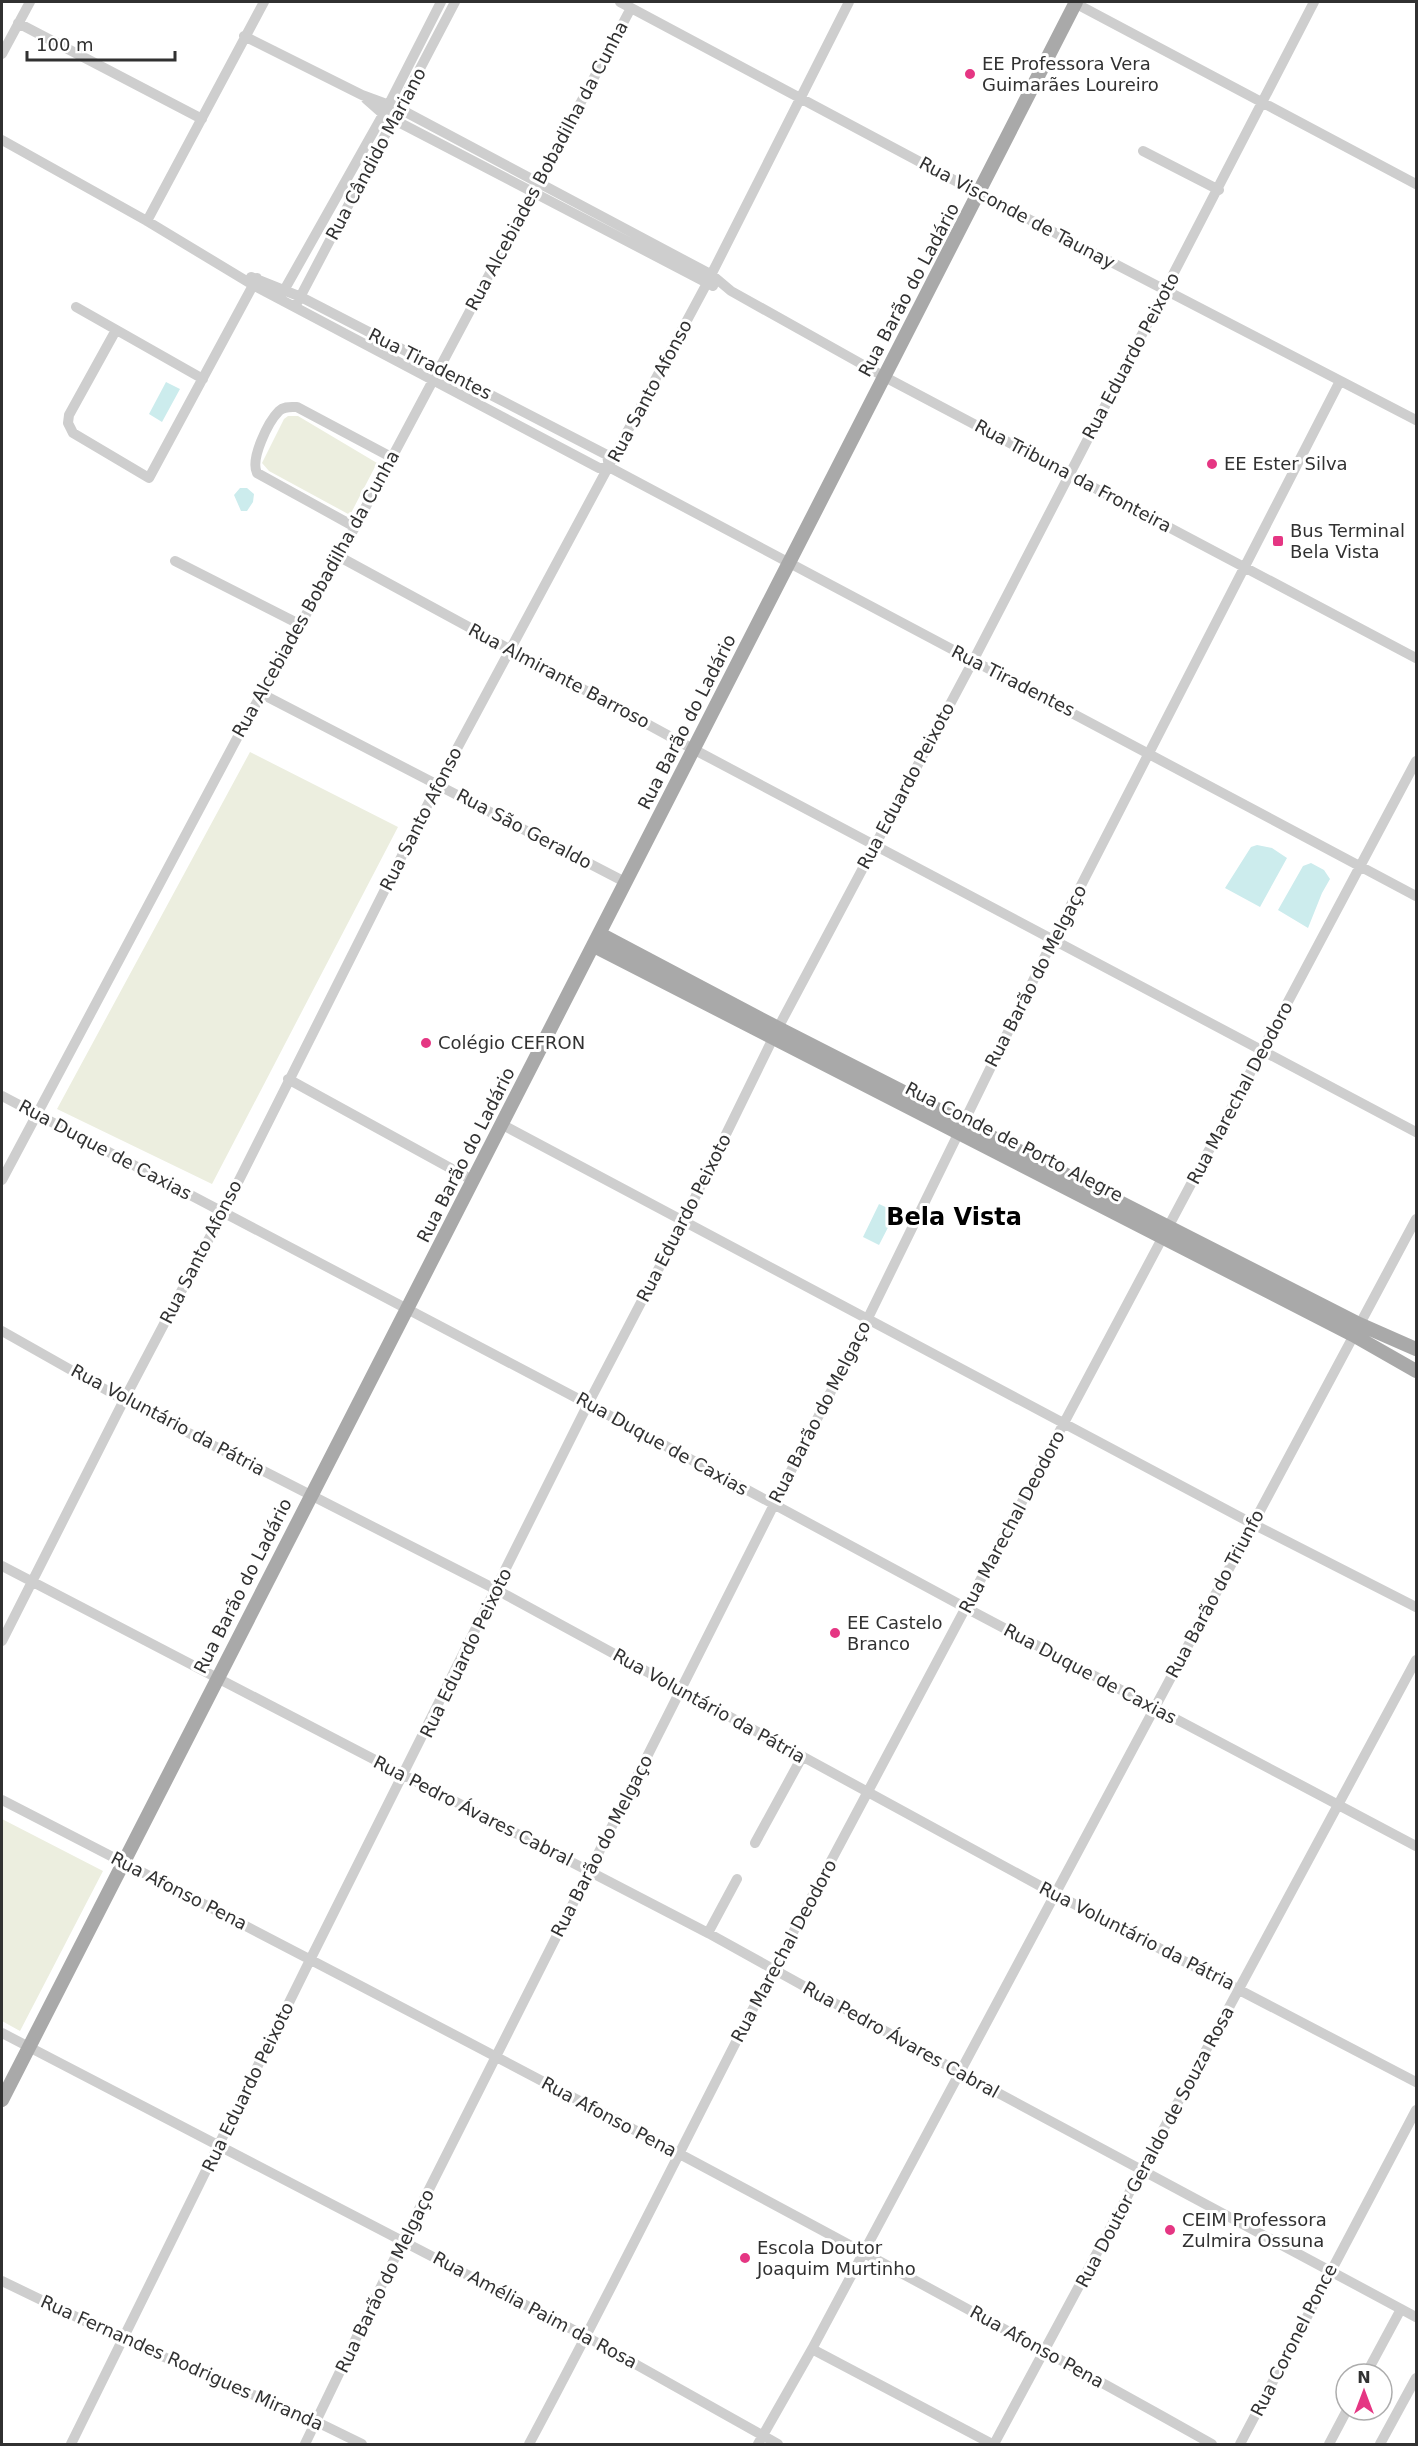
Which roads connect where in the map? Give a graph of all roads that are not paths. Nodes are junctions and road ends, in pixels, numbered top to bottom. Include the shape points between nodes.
1 (30, 2) edge
2 (264, 2) edge
3 (441, 2) edge
4 (455, 2) edge
5 (620, 2) edge
6 (849, 2) edge
7 (1075, 2) edge
8 (1314, 2) edge
9 (631, 8) junction
10 (18, 23) junction
11 (244, 36) junction
12 (2, 54) edge
13 (362, 95) junction
14 (800, 97) junction
15 (1262, 103) junction
16 (389, 104) junction
17 (400, 109) junction
18 (383, 114) junction
19 (202, 119) junction
20 (395, 120) junction
21 (2, 140) edge
22 (1143, 151) dead end
23 (539, 183) junction
24 (1416, 184) edge
25 (1219, 190) junction
26 (533, 194) junction
27 (980, 194) junction
28 (147, 221) junction
29 (709, 280) junction
30 (255, 281) junction
31 (1166, 291) junction
32 (282, 294) junction
33 (298, 302) junction
34 (76, 307) dead end
35 (116, 330) junction
36 (438, 369) junction
37 (884, 376) junction
38 (203, 379) junction
39 (432, 381) junction
40 (1340, 381) junction
41 (1416, 420) edge
42 (391, 457) junction
43 (609, 467) junction
44 (1069, 474) junction
45 (355, 527) junction
46 (338, 556) junction
47 (175, 561) dead end
48 (788, 564) junction
49 (1245, 566) junction
50 (301, 625) junction
51 (511, 651) junction
52 (1416, 658) edge
53 (974, 661) junction
54 (262, 694) junction
55 (693, 749) junction
56 (1150, 752) junction
57 (1416, 761) edge
58 (438, 784) junction
59 (874, 846) junction
60 (1360, 864) junction
61 (625, 882) junction
62 (1416, 896) edge
63 (597, 940) junction
64 (1053, 940) junction
65 (775, 1034) junction
66 (1261, 1050) junction
67 (288, 1079) junction
68 (2, 1096) edge
69 (38, 1115) junction
70 (501, 1124) junction
71 (961, 1128) junction
72 (1416, 1132) edge
73 (2, 1180) edge
74 (472, 1180) junction
75 (223, 1212) junction
76 (1416, 1219) edge
77 (683, 1222) junction
78 (1166, 1234) junction
79 (408, 1310) junction
80 (868, 1318) junction
81 (1356, 1329) junction
82 (2, 1331) edge
83 (1416, 1349) edge
84 (1416, 1371) edge
85 (124, 1400) junction
86 (588, 1404) junction
87 (1065, 1424) junction
88 (310, 1494) junction
89 (773, 1505) junction
90 (1253, 1524) junction
91 (2, 1566) edge
92 (31, 1582) junction
93 (497, 1590) junction
94 (1416, 1607) edge
95 (966, 1608) junction
96 (2, 1641) edge
97 (1416, 1660) edge
98 (216, 1678) junction
99 (680, 1690) junction
100 (1154, 1708) junction
101 (802, 1757) junction
102 (404, 1776) junction
103 (869, 1792) junction
104 (2, 1800) edge
105 (1338, 1806) junction
106 (755, 1843) dead end
107 (1416, 1846) edge
108 (122, 1861) junction
109 (590, 1871) junction
110 (737, 1879) dead end
111 (1055, 1894) junction
112 (708, 1933) junction
113 (311, 1958) junction
114 (773, 1970) junction
115 (1240, 1989) junction
116 (2, 2033) edge
117 (29, 2047) junction
118 (496, 2055) junction
119 (959, 2072) junction
120 (1416, 2082) edge
121 (2, 2100) edge
122 (1416, 2110) edge
123 (219, 2147) junction
124 (677, 2154) junction
125 (1142, 2171) junction
126 (404, 2240) junction
127 (863, 2251) junction
128 (1330, 2270) junction
129 (2, 2281) edge
130 (1401, 2309) junction
131 (1416, 2317) edge
132 (587, 2337) junction
133 (124, 2340) junction
134 (812, 2349) junction
135 (1045, 2351) junction
136 (1372, 2362) edge
137 (1416, 2378) edge
138 (317, 2422) junction
139 (1341, 2422) edge
140 (760, 2440) edge
141 (71, 2445) edge
142 (305, 2445) edge
143 (362, 2445) edge
144 (529, 2445) edge
145 (778, 2445) edge
146 (993, 2445) edge
147 (1212, 2445) edge
148 (1240, 2445) edge
149 (1329, 2445) edge
150 (1380, 2445) edge

1 - 10 street
2 - 11 street
3 - 16 street, Rua Cândido Mariano
4 - 17 street, Rua Cândido Mariano
5 - 9 street, Rua Visconde de Taunay
6 - 14 street, Rua Santo Afonso
7 - 15 street
7 - 27 main road, Rua Barão do Ladário
8 - 15 street, Rua Eduardo Peixoto
9 - 14 street, Rua Visconde de Taunay
9 - 23 street, Rua Alcebiades Bobadilha da Cunha
10 - 12 street
10 - 19 street
11 - 13 street, Rua Tribuna da Fronteira
11 - 19 street
13 - 16 street, Rua Tribuna da Fronteira
13 - 18 street, Rua Tribuna da Fronteira
14 - 27 street, Rua Visconde de Taunay
14 - 29 street, Rua Santo Afonso
15 - 24 street
15 - 25 street, Rua Eduardo Peixoto
16 - 17 street, Rua Tribuna da Fronteira
16 - 18 street, Rua Cândido Mariano
17 - 20 street, Rua Cândido Mariano
17 - 23 street, Rua Tribuna da Fronteira
18 - 20 street, Rua Tribuna da Fronteira
18 - 32 street, Rua Cândido Mariano
19 - 28 street
20 - 26 street, Rua Tribuna da Fronteira
20 - 33 street, Rua Cândido Mariano
21 - 28 street, Rua Tiradentes
22 - 25 street
23 - 26 street, Rua Alcebiades Bobadilha da Cunha
23 - 29 street, Rua Tribuna da Fronteira
25 - 31 street, Rua Eduardo Peixoto
26 - 29 street, Rua Tribuna da Fronteira
26 - 36 street, Rua Alcebiades Bobadilha da Cunha
27 - 31 street, Rua Visconde de Taunay
27 - 37 main road, Rua Barão do Ladário
28 - 30 street, Rua Tiradentes via 240,277
29 - 37 street, Rua Tribuna da Fronteira
29 - 43 street, Rua Santo Afonso
30 - 32 street, Rua Tiradentes
30 - 38 street
31 - 40 street, Rua Visconde de Taunay
31 - 44 street, Rua Eduardo Peixoto
32 - 33 street, Rua Tiradentes
33 - 36 street, Rua Tiradentes
33 - 39 street, Rua Tiradentes
34 - 35 street
35 - 38 street
35 - 38 street via 68,423 73,433 149,478
36 - 39 street, Rua Alcebiades Bobadilha da Cunha
36 - 43 street, Rua Tiradentes via 607,455
37 - 44 street, Rua Tribuna da Fronteira
37 - 48 main road, Rua Barão do Ladário
39 - 42 street, Rua Alcebiades Bobadilha da Cunha
39 - 43 street, Rua Tiradentes via 599,468
40 - 41 street, Rua Visconde de Taunay
40 - 49 street, Rua Barão do Melgaço
42 - 45 street, Rua Alcebiades Bobadilha da Cunha
42 - 45 street via 297,407 286,406 278,412 255,456 253,465 257,473
43 - 48 street, Rua Tiradentes
43 - 51 street, Rua Santo Afonso
44 - 49 street, Rua Tribuna da Fronteira
44 - 53 street, Rua Eduardo Peixoto
45 - 46 street, Rua Alcebiades Bobadilha da Cunha
46 - 50 street, Rua Alcebiades Bobadilha da Cunha
46 - 51 street, Rua Almirante Barroso
47 - 50 street
48 - 53 street, Rua Tiradentes
48 - 55 main road, Rua Barão do Ladário
49 - 52 street, Rua Tribuna da Fronteira
49 - 56 street, Rua Barão do Melgaço
50 - 54 street, Rua Alcebiades Bobadilha da Cunha
51 - 55 street, Rua Almirante Barroso
51 - 58 street, Rua Santo Afonso
53 - 56 street, Rua Tiradentes
53 - 59 street, Rua Eduardo Peixoto
54 - 58 street, Rua São Geraldo
54 - 69 street, Rua Alcebiades Bobadilha da Cunha
55 - 59 street, Rua Almirante Barroso
55 - 61 main road, Rua Barão do Ladário
56 - 60 street, Rua Tiradentes
56 - 64 street, Rua Barão do Melgaço
57 - 60 street, Rua Marechal Deodoro
58 - 61 street, Rua São Geraldo
58 - 67 street, Rua Santo Afonso
59 - 64 street, Rua Almirante Barroso
59 - 65 street, Rua Eduardo Peixoto
60 - 62 street, Rua Tiradentes
60 - 66 street, Rua Marechal Deodoro
61 - 63 main road, Rua Barão do Ladário
63 - 65 main road, Rua Conde de Porto Alegre
63 - 70 main road, Rua Barão do Ladário
64 - 66 street, Rua Almirante Barroso
64 - 71 street, Rua Barão do Melgaço
65 - 71 main road, Rua Conde de Porto Alegre
65 - 77 street, Rua Eduardo Peixoto
66 - 72 street, Rua Almirante Barroso
66 - 78 street, Rua Marechal Deodoro
67 - 74 street
67 - 75 street, Rua Santo Afonso
68 - 69 street, Rua Duque de Caxias
69 - 73 street, Rua Alcebiades Bobadilha da Cunha
69 - 75 street, Rua Duque de Caxias
70 - 74 main road, Rua Barão do Ladário
70 - 77 street
71 - 78 main road, Rua Conde de Porto Alegre
71 - 80 street, Rua Barão do Melgaço
74 - 79 main road, Rua Barão do Ladário
75 - 79 street, Rua Duque de Caxias
75 - 85 street, Rua Santo Afonso
76 - 81 street, Rua Barão do Triunfo
77 - 80 street
77 - 86 street, Rua Eduardo Peixoto
78 - 81 main road, Rua Conde de Porto Alegre
78 - 87 street, Rua Marechal Deodoro
79 - 86 street, Rua Duque de Caxias
79 - 88 main road, Rua Barão do Ladário
80 - 87 street
80 - 89 street, Rua Barão do Melgaço
81 - 83 main road, Rua Conde de Porto Alegre
81 - 84 main road, Rua Conde de Porto Alegre
81 - 90 street, Rua Barão do Triunfo
82 - 85 street, Rua Voluntário da Pátria
85 - 88 street, Rua Voluntário da Pátria
85 - 92 street, Rua Santo Afonso
86 - 89 street, Rua Duque de Caxias
86 - 93 street, Rua Eduardo Peixoto
87 - 90 street
87 - 95 street, Rua Marechal Deodoro
88 - 93 street, Rua Voluntário da Pátria
88 - 98 main road, Rua Barão do Ladário
89 - 95 street, Rua Duque de Caxias
89 - 99 street, Rua Barão do Melgaço
90 - 94 street
90 - 100 street, Rua Barão do Triunfo
91 - 92 street, Rua Pedro Ávares Cabral
92 - 96 street, Rua Santo Afonso
92 - 98 street, Rua Pedro Ávares Cabral
93 - 99 street, Rua Voluntário da Pátria
93 - 102 street, Rua Eduardo Peixoto
95 - 100 street, Rua Duque de Caxias
95 - 103 street, Rua Marechal Deodoro
97 - 105 street, Rua Doutor Geraldo de Souza Rosa
98 - 102 street, Rua Pedro Ávares Cabral
98 - 108 main road, Rua Barão do Ladário
99 - 101 street, Rua Voluntário da Pátria
99 - 109 street, Rua Barão do Melgaço
100 - 105 street, Rua Duque de Caxias
100 - 111 street, Rua Barão do Triunfo
101 - 103 street, Rua Voluntário da Pátria
101 - 106 street
102 - 109 street, Rua Pedro Ávares Cabral
102 - 113 street, Rua Eduardo Peixoto
103 - 111 street, Rua Voluntário da Pátria
103 - 114 street, Rua Marechal Deodoro
104 - 108 street, Rua Afonso Pena
105 - 107 street, Rua Duque de Caxias
105 - 115 street, Rua Doutor Geraldo de Souza Rosa
108 - 113 street, Rua Afonso Pena
108 - 117 main road, Rua Barão do Ladário
109 - 112 street, Rua Pedro Ávares Cabral
109 - 118 street, Rua Barão do Melgaço
110 - 112 street
111 - 115 street, Rua Voluntário da Pátria
111 - 119 street, Rua Barão do Triunfo
112 - 114 street, Rua Pedro Ávares Cabral
113 - 118 street, Rua Afonso Pena
113 - 123 street, Rua Eduardo Peixoto
114 - 119 street, Rua Pedro Ávares Cabral
114 - 124 street, Rua Marechal Deodoro
115 - 120 street, Rua Voluntário da Pátria
115 - 125 street, Rua Doutor Geraldo de Souza Rosa
116 - 117 street, Rua Amélia Paim da Rosa
117 - 121 main road, Rua Barão do Ladário
117 - 123 street, Rua Amélia Paim da Rosa
118 - 124 street, Rua Afonso Pena
118 - 126 street, Rua Barão do Melgaço
119 - 125 street, Rua Pedro Ávares Cabral
119 - 127 street, Rua Barão do Triunfo
122 - 128 street, Rua Coronel Ponce
123 - 126 street, Rua Amélia Paim da Rosa
123 - 133 street, Rua Eduardo Peixoto
124 - 127 street, Rua Afonso Pena
124 - 132 street, Rua Marechal Deodoro
125 - 128 street, Rua Pedro Ávares Cabral
125 - 135 street, Rua Doutor Geraldo de Souza Rosa
126 - 132 street, Rua Amélia Paim da Rosa
126 - 138 street, Rua Barão do Melgaço
127 - 134 street, Rua Barão do Triunfo
127 - 135 street, Rua Afonso Pena
128 - 130 street, Rua Pedro Ávares Cabral
128 - 148 street, Rua Coronel Ponce
129 - 133 street, Rua Fernandes Rodrigues Miranda
130 - 131 street, Rua Pedro Ávares Cabral
130 - 136 street
132 - 140 street, Rua Amélia Paim da Rosa
132 - 144 street, Rua Marechal Deodoro
133 - 138 street, Rua Fernandes Rodrigues Miranda
133 - 141 street, Rua Eduardo Peixoto
134 - 140 street, Rua Barão do Triunfo
134 - 146 street
135 - 146 street, Rua Doutor Geraldo de Souza Rosa
135 - 147 street, Rua Afonso Pena
137 - 150 street
138 - 142 street, Rua Barão do Melgaço
138 - 143 street, Rua Fernandes Rodrigues Miranda
139 - 149 street
140 - 145 street, Rua Amélia Paim da Rosa

